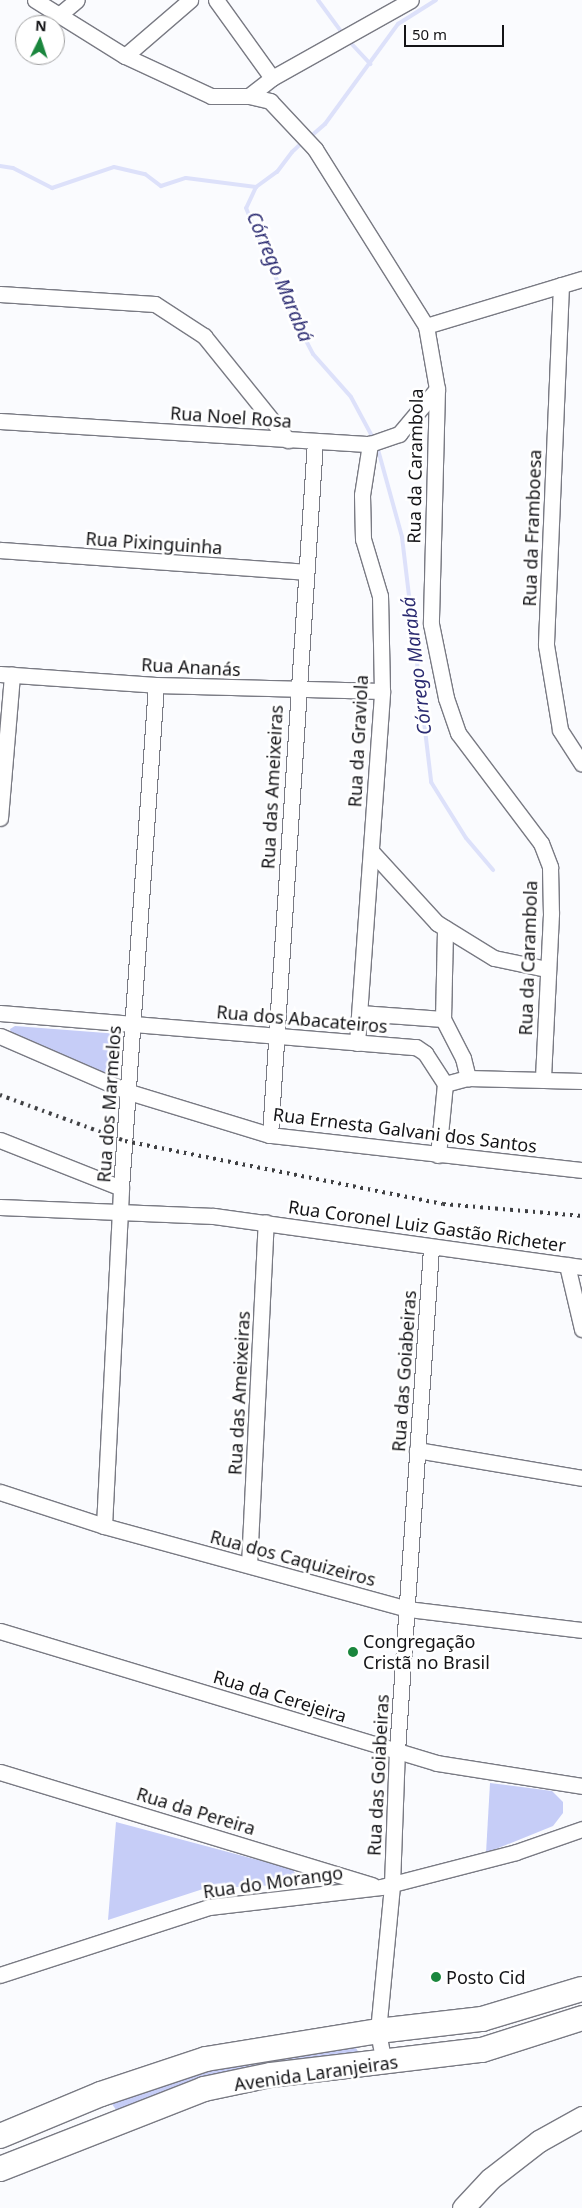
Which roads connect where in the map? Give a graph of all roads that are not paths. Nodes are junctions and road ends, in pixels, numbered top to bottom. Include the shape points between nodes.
1 (35, 0) edge
2 (77, 0) edge
3 (190, 0) edge
4 (216, 0) edge
5 (411, 0) edge
6 (59, 15) joint
7 (65, 19) edge
8 (126, 56) junction
9 (272, 78) junction
10 (249, 96) junction
11 (582, 279) edge
12 (561, 285) junction
13 (0, 294) edge
14 (426, 326) junction
15 (438, 389) junction
16 (0, 421) edge
17 (288, 440) junction
18 (314, 441) junction
19 (370, 444) junction
20 (0, 550) edge
21 (304, 572) junction
22 (6, 674) edge
23 (156, 685) junction
24 (297, 690) junction
25 (382, 690) junction
26 (582, 764) edge
27 (0, 809) edge
28 (0, 818) edge
29 (371, 852) junction
30 (445, 928) junction
31 (546, 970) junction
32 (0, 1013) edge
33 (360, 1013) junction
34 (443, 1019) junction
35 (134, 1024) junction
36 (0, 1036) edge
37 (276, 1036) junction
38 (357, 1043) junction
39 (468, 1078) junction
40 (543, 1080) junction
41 (582, 1081) edge
42 (445, 1084) junction
43 (129, 1092) junction
44 (270, 1135) junction
45 (0, 1140) edge
46 (438, 1155) junction
47 (582, 1170) edge
48 (121, 1188) junction
49 (0, 1207) edge
50 (120, 1210) junction
51 (266, 1222) junction
52 (431, 1248) junction
53 (575, 1266) edge
54 (582, 1329) edge
55 (417, 1450) junction
56 (582, 1478) edge
57 (0, 1492) edge
58 (104, 1526) junction
59 (249, 1565) junction
60 (408, 1609) junction
61 (582, 1630) edge
62 (0, 1631) edge
63 (397, 1751) junction
64 (0, 1772) edge
65 (582, 1786) edge
66 (582, 1829) edge
67 (386, 1886) junction
68 (0, 1975) edge
69 (582, 1989) edge
70 (582, 2018) edge
71 (378, 2031) junction
72 (384, 2063) junction
73 (582, 2117) edge
74 (0, 2136) edge
75 (0, 2169) edge
76 (463, 2208) edge

1 - 6 street, Rua da Carambola
2 - 6 street
3 - 8 street
4 - 9 street
5 - 9 street
7 - 8 street, Rua da Carambola
8 - 10 street, Rua da Carambola via 211,96
9 - 10 street
10 - 14 street, Rua da Carambola via 270,101 315,149
11 - 12 street
12 - 14 street
12 - 26 street, Rua da Framboesa via 546,646 560,730
13 - 17 street via 155,304 204,336
14 - 15 street, Rua da Carambola
15 - 19 street, Rua Noel Rosa via 399,434
15 - 31 street, Rua da Carambola via 431,624 446,698 458,732 541,844 550,868 551,914
16 - 17 street, Rua Noel Rosa
17 - 18 street, Rua Noel Rosa
18 - 19 street, Rua Noel Rosa
18 - 21 street, Rua das Ameixeiras
19 - 25 street, Rua da Graviola via 362,495 363,539 380,596
20 - 21 street, Rua Pixinguinha
21 - 24 street, Rua das Ameixeiras
22 - 23 street, Rua Ananás
22 - 27 street
23 - 24 street, Rua Ananás
23 - 35 street, Rua dos Marmelos
24 - 25 street, Rua Ananás
24 - 37 street, Rua das Ameixeiras
25 - 29 street, Rua da Graviola
27 - 28 street
29 - 30 street
29 - 33 street, Rua da Graviola
30 - 31 street via 494,958
30 - 34 street
31 - 40 street, Rua da Carambola
32 - 35 street, Rua dos Abacateiros
33 - 34 street
33 - 38 street, Rua da Graviola
34 - 39 street via 463,1058
35 - 37 street, Rua dos Abacateiros
35 - 43 street, Rua dos Marmelos
36 - 43 street, Rua Ernesta Galvani dos Santos
37 - 38 street, Rua dos Abacateiros
37 - 44 street, Rua das Ameixeiras
38 - 42 street, Rua dos Abacateiros via 416,1047 425,1053
39 - 40 street
39 - 42 street
40 - 41 street
42 - 46 street
43 - 44 street, Rua Ernesta Galvani dos Santos
43 - 48 street, Rua dos Marmelos
44 - 46 street, Rua Ernesta Galvani dos Santos
45 - 48 street
46 - 47 street, Rua Ernesta Galvani dos Santos via 473,1155
48 - 50 street, Rua dos Marmelos
49 - 50 street, Rua Coronel Luiz Gastão Richeter
50 - 51 street, Rua Coronel Luiz Gastão Richeter
50 - 58 street, Rua dos Marmelos
51 - 52 street, Rua Coronel Luiz Gastão Richeter
51 - 59 street, Rua das Ameixeiras
52 - 53 street, Rua Coronel Luiz Gastão Richeter
52 - 55 street, Rua das Goiabeiras
53 - 54 street
55 - 56 street
55 - 60 street, Rua das Goiabeiras
57 - 58 street, Rua dos Caquizeiros
58 - 59 street, Rua dos Caquizeiros
59 - 60 street, Rua dos Caquizeiros
60 - 61 street, Rua dos Caquizeiros
60 - 63 street, Rua das Goiabeiras
62 - 63 street, Rua da Cerejeira
63 - 65 street, Rua da Cerejeira via 437,1763
63 - 67 street, Rua das Goiabeiras
64 - 67 street, Rua da Pereira
66 - 67 street, Rua do Morango via 516,1852
67 - 68 street, Rua do Morango via 209,1907
67 - 71 street, Rua das Goiabeiras
69 - 71 main road, Avenida Laranjeiras via 482,2019
70 - 72 main road, Avenida Laranjeiras via 482,2050
71 - 72 street, Rua das Goiabeiras
71 - 74 main road, Avenida Laranjeiras via 206,2059 101,2094
72 - 75 main road, Avenida Laranjeiras via 272,2075 204,2089
73 - 76 main road via 539,2141 490,2179

